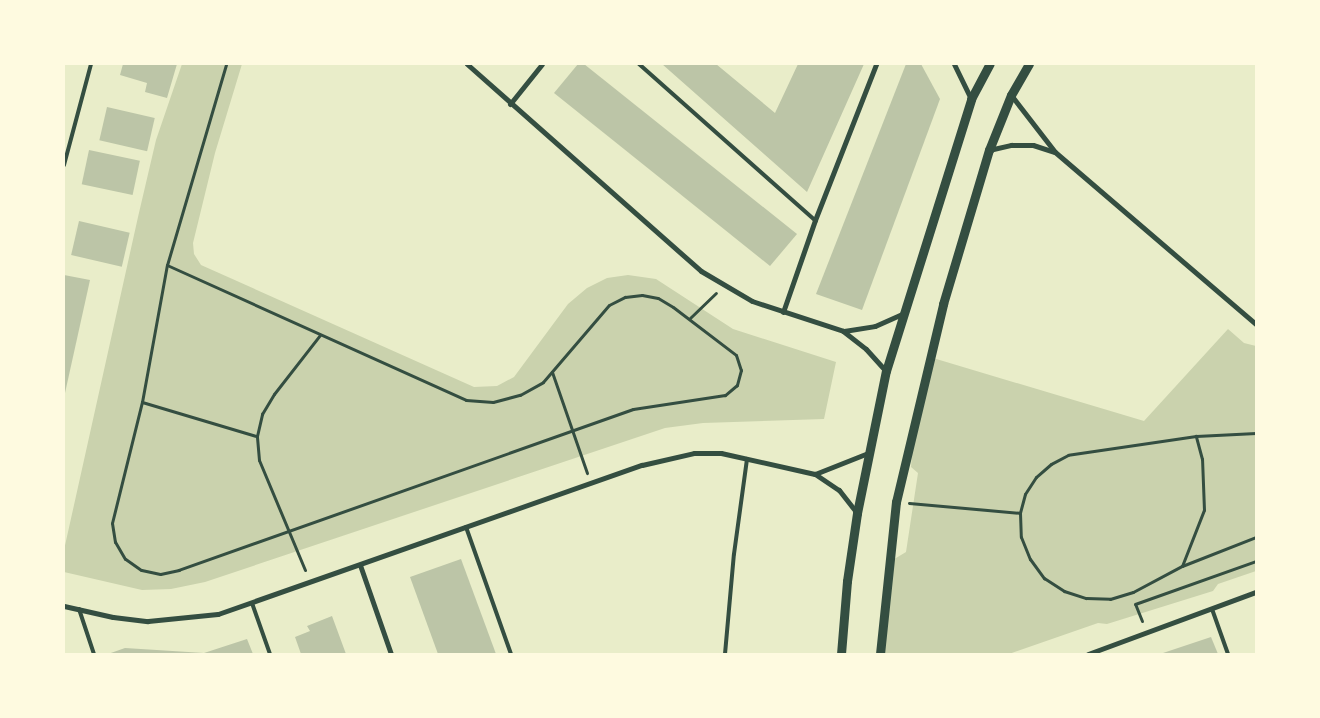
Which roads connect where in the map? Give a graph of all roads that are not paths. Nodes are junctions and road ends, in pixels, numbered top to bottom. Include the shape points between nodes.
1 (90, 64) edge
2 (467, 64) edge
3 (542, 64) edge
4 (639, 64) edge
5 (876, 64) edge
6 (954, 64) edge
7 (990, 64) edge
8 (1028, 64) edge
9 (1011, 95) junction
10 (971, 99) junction
11 (510, 104) junction
12 (989, 150) junction
13 (1055, 152) junction
14 (64, 165) edge
15 (814, 220) junction
16 (783, 312) junction
17 (905, 312) junction
18 (1256, 324) edge
19 (843, 331) junction
20 (886, 371) junction
21 (868, 453) junction
22 (748, 459) junction
23 (815, 474) junction
24 (857, 513) junction
25 (466, 527) junction
26 (360, 565) junction
27 (1256, 592) edge
28 (252, 603) junction
29 (64, 606) edge
30 (79, 609) junction
31 (1212, 609) junction
32 (94, 654) edge
33 (270, 654) edge
34 (391, 654) edge
35 (511, 654) edge
36 (725, 654) edge
37 (841, 654) edge
38 (880, 654) edge
39 (1088, 654) edge
40 (1228, 654) edge

1 - 14 lane
2 - 11 street
3 - 11 street
4 - 15 lane
5 - 15 street
6 - 10 street
7 - 10 street
8 - 9 street
9 - 12 street
9 - 13 street
10 - 17 street
11 - 16 street via 701,271 724,286
12 - 13 street via 1033,145
12 - 38 street via 943,304 896,502
13 - 18 street
15 - 16 street
16 - 19 street
17 - 19 street via 875,326
17 - 20 street
19 - 20 street
20 - 21 street
21 - 23 street
21 - 24 street
22 - 23 street
22 - 25 street via 694,453 668,457
22 - 36 lane via 734,554
23 - 24 street via 839,490
24 - 37 street
25 - 26 street
25 - 35 lane
26 - 28 street
26 - 34 street
27 - 31 street
28 - 30 street via 218,614 148,621
28 - 33 lane
29 - 30 street
30 - 32 lane
31 - 39 street
31 - 40 lane

